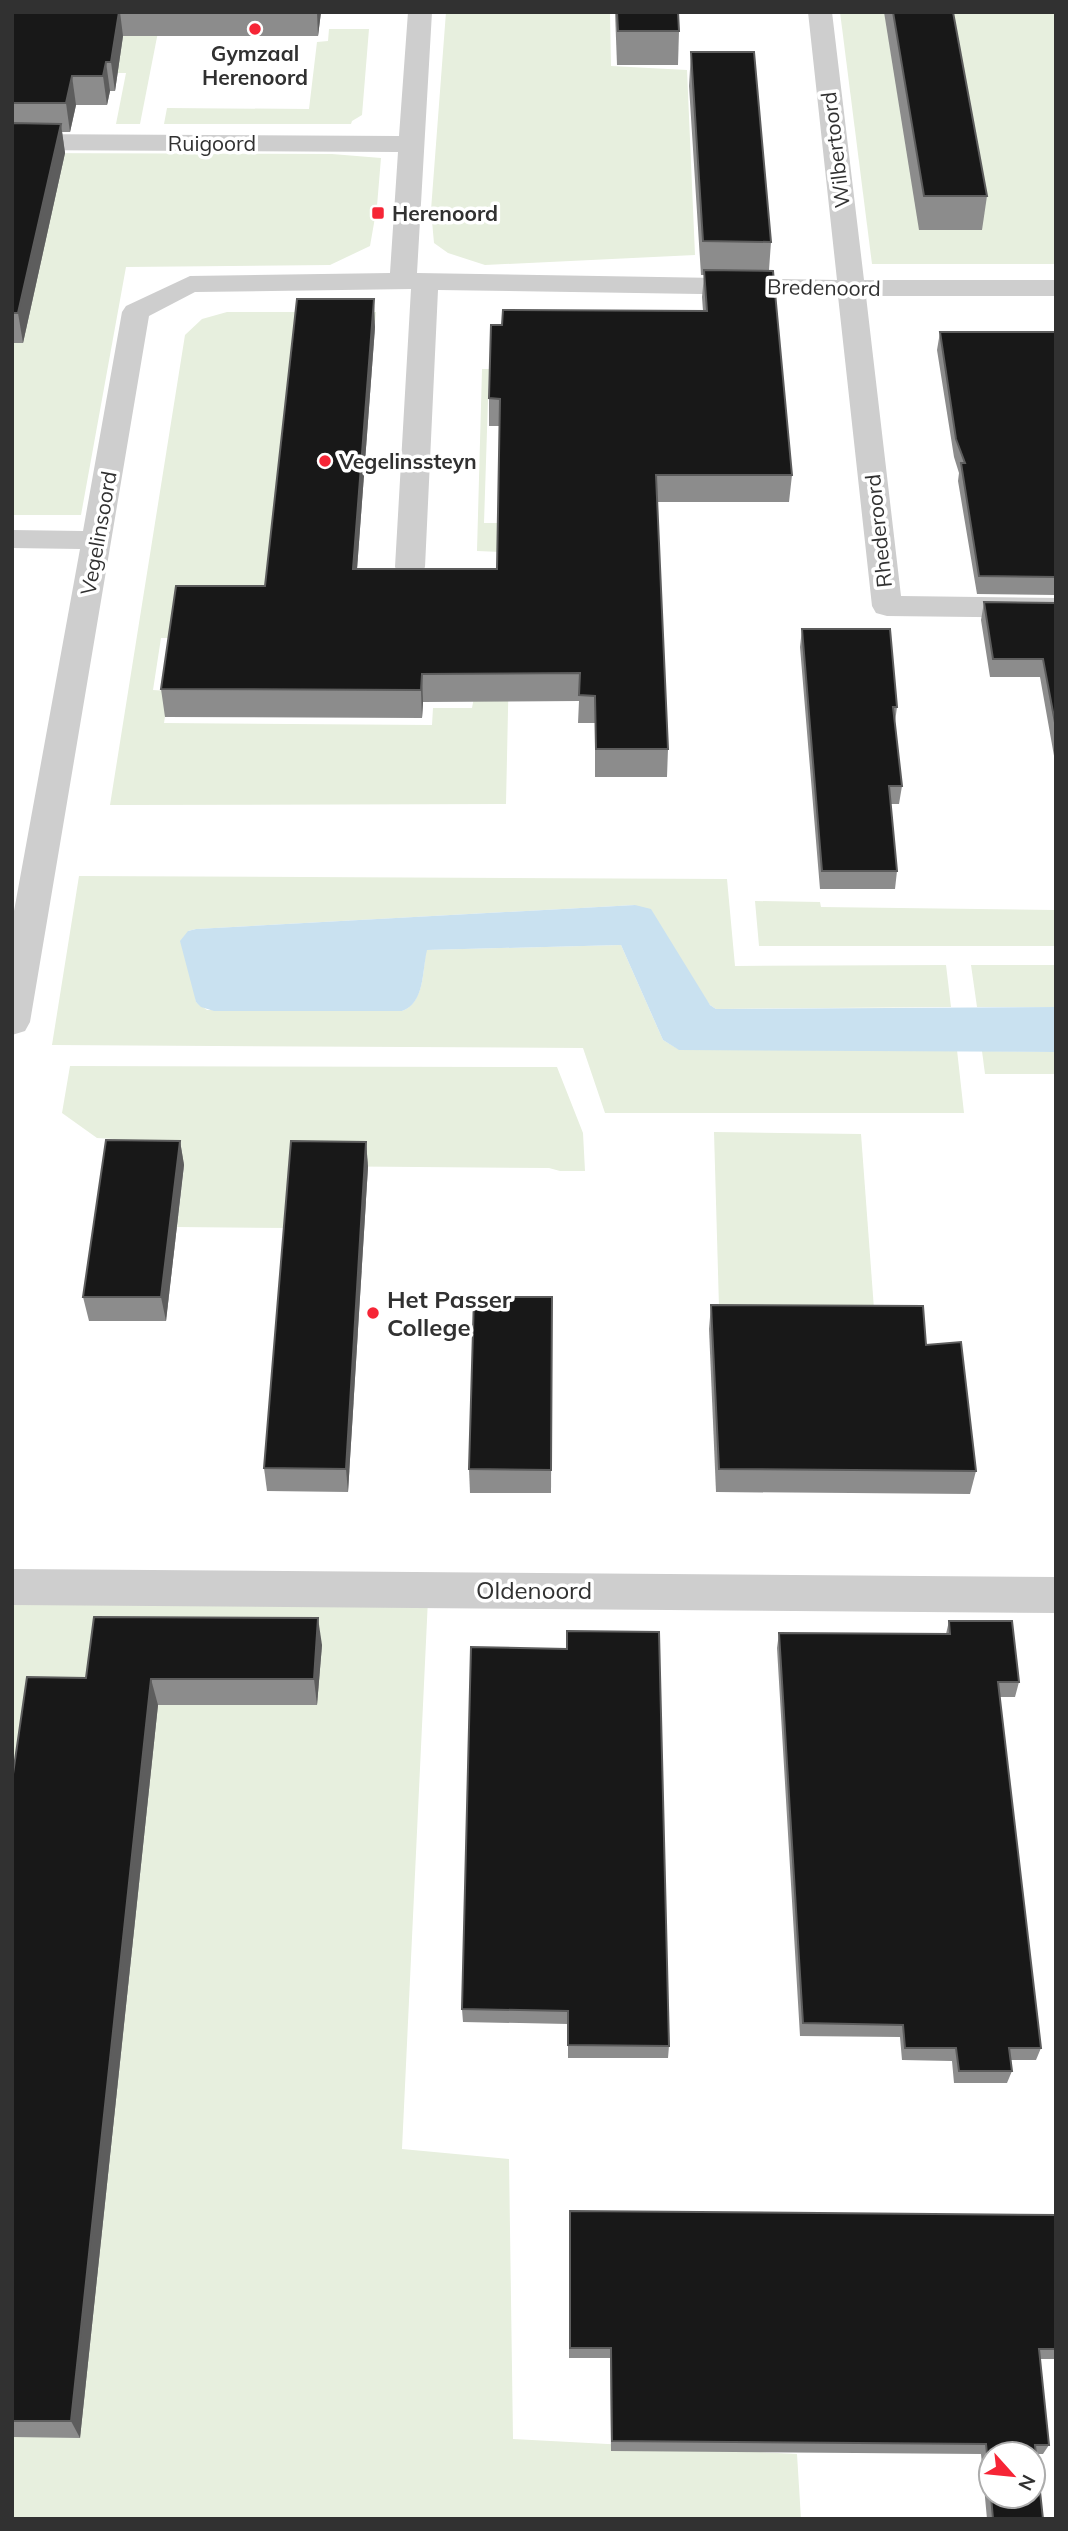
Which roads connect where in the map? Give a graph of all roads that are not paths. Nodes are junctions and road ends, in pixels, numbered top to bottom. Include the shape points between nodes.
1 (420, 12) edge
2 (820, 12) edge
3 (12, 142) edge
4 (412, 144) junction
5 (414, 281) junction
6 (851, 288) junction
7 (1056, 288) edge
8 (12, 539) edge
9 (97, 540) junction
10 (410, 567) edge
11 (1056, 608) edge
12 (12, 1022) edge
13 (12, 1587) edge
14 (1056, 1595) edge

1 - 4 street
2 - 6 street, Wilbertoord
3 - 4 street, Ruigoord
4 - 5 street
5 - 6 street, Bredenoord
5 - 9 street, Vegelinsoord via 190,284 136,313
5 - 10 street
6 - 7 street, Bredenoord
6 - 11 street, Rhederoord via 887,606
8 - 9 street
9 - 12 street, Vegelinsoord
13 - 14 street, Oldenoord

